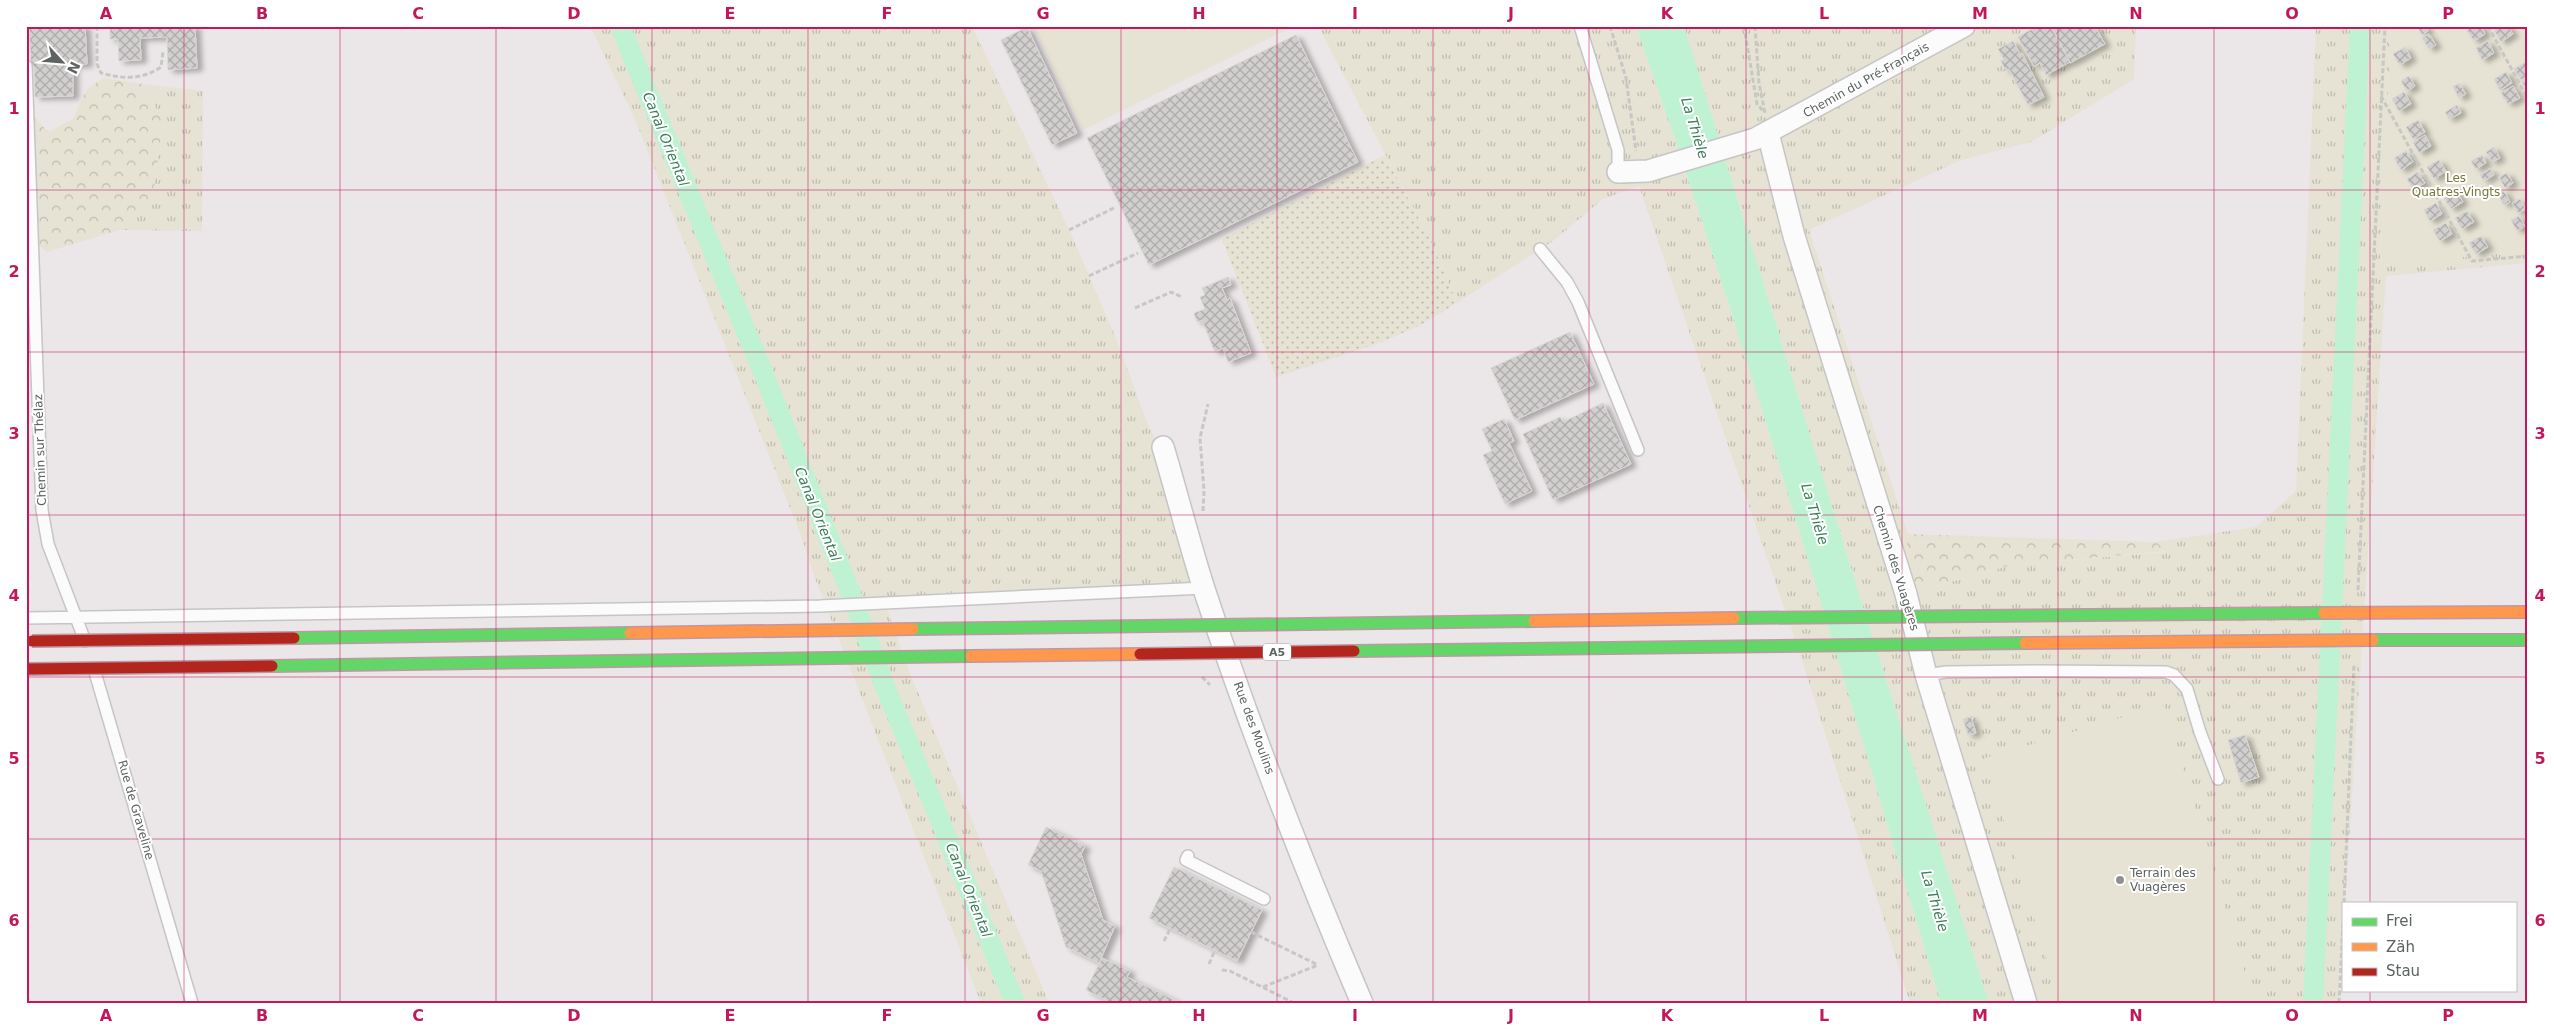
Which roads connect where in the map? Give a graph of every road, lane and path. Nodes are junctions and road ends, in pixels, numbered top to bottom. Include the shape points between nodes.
1 (96, 26) edge
2 (1580, 26) edge
3 (1610, 26) edge
4 (1744, 26) edge
5 (1755, 26) edge
6 (1964, 26) edge
7 (2385, 26) edge
8 (2488, 26) edge
9 (163, 52) dead end
10 (26, 66) edge
11 (2380, 95) junction
12 (2528, 100) edge
13 (1763, 128) junction
14 (1635, 172) junction
15 (1116, 207) dead end
16 (1069, 230) dead end
17 (1540, 249) dead end
18 (1138, 253) dead end
19 (2528, 256) edge
20 (1089, 276) dead end
21 (1182, 297) dead end
22 (1135, 308) dead end
23 (1208, 404) dead end
24 (1163, 446) dead end
25 (1638, 450) dead end
26 (1203, 518) dead end
27 (1204, 588) junction
28 (2358, 594) dead end
29 (2528, 612) edge
30 (78, 617) junction
31 (26, 618) edge
32 (2528, 640) edge
33 (32, 641) dead end
34 (2355, 654) dead end
35 (26, 669) edge
36 (1926, 675) junction
37 (2218, 779) dead end
38 (1188, 856) dead end
39 (1264, 899) dead end
40 (2344, 902) edge
41 (1170, 928) dead end
42 (1251, 932) dead end
43 (1164, 941) dead end
44 (2342, 942) edge
45 (1215, 950) dead end
46 (1209, 964) dead end
47 (1222, 970) dead end
48 (1262, 987) junction
49 (192, 1003) edge
50 (1294, 1003) edge
51 (1362, 1003) edge
52 (2026, 1003) edge
53 (2339, 1003) edge

1 - 9 path via 100,73 132,78 150,75 161,68
2 - 14 lane via 1618,150
3 - 14 path via 1626,78
4 - 13 path
5 - 13 path
6 - 13 street, Chemin du Pré-Français
7 - 11 path
8 - 12 path
10 - 30 lane, Chemin sur Thélaz via 42,510 48,544
11 - 19 path via 2472,261
11 - 28 path
13 - 14 street, Chemin du Pré-Français
13 - 36 street, Chemin des Vuagères via 1906,594
15 - 16 path
17 - 25 lane via 1567,282 1578,302
18 - 20 path
21 - 22 path via 1171,292
23 - 26 path via 1200,438
24 - 27 street, Rue des Moulins
27 - 30 lane via 820,606
27 - 51 street, Rue des Moulins via 1313,890
29 - 33 highway, bridge via 2114,613
30 - 31 lane
30 - 49 lane, Rue de Graveline
32 - 35 highway, A5, bridge via 2138,641
34 - 40 path
36 - 37 lane via 1992,671 2166,672 2174,675 2187,689
36 - 52 street, Chemin des Vuagères
38 - 39 lane via 1186,860
41 - 43 path
42 - 48 path via 1318,965
44 - 53 path
45 - 46 path
47 - 48 path
48 - 50 path

